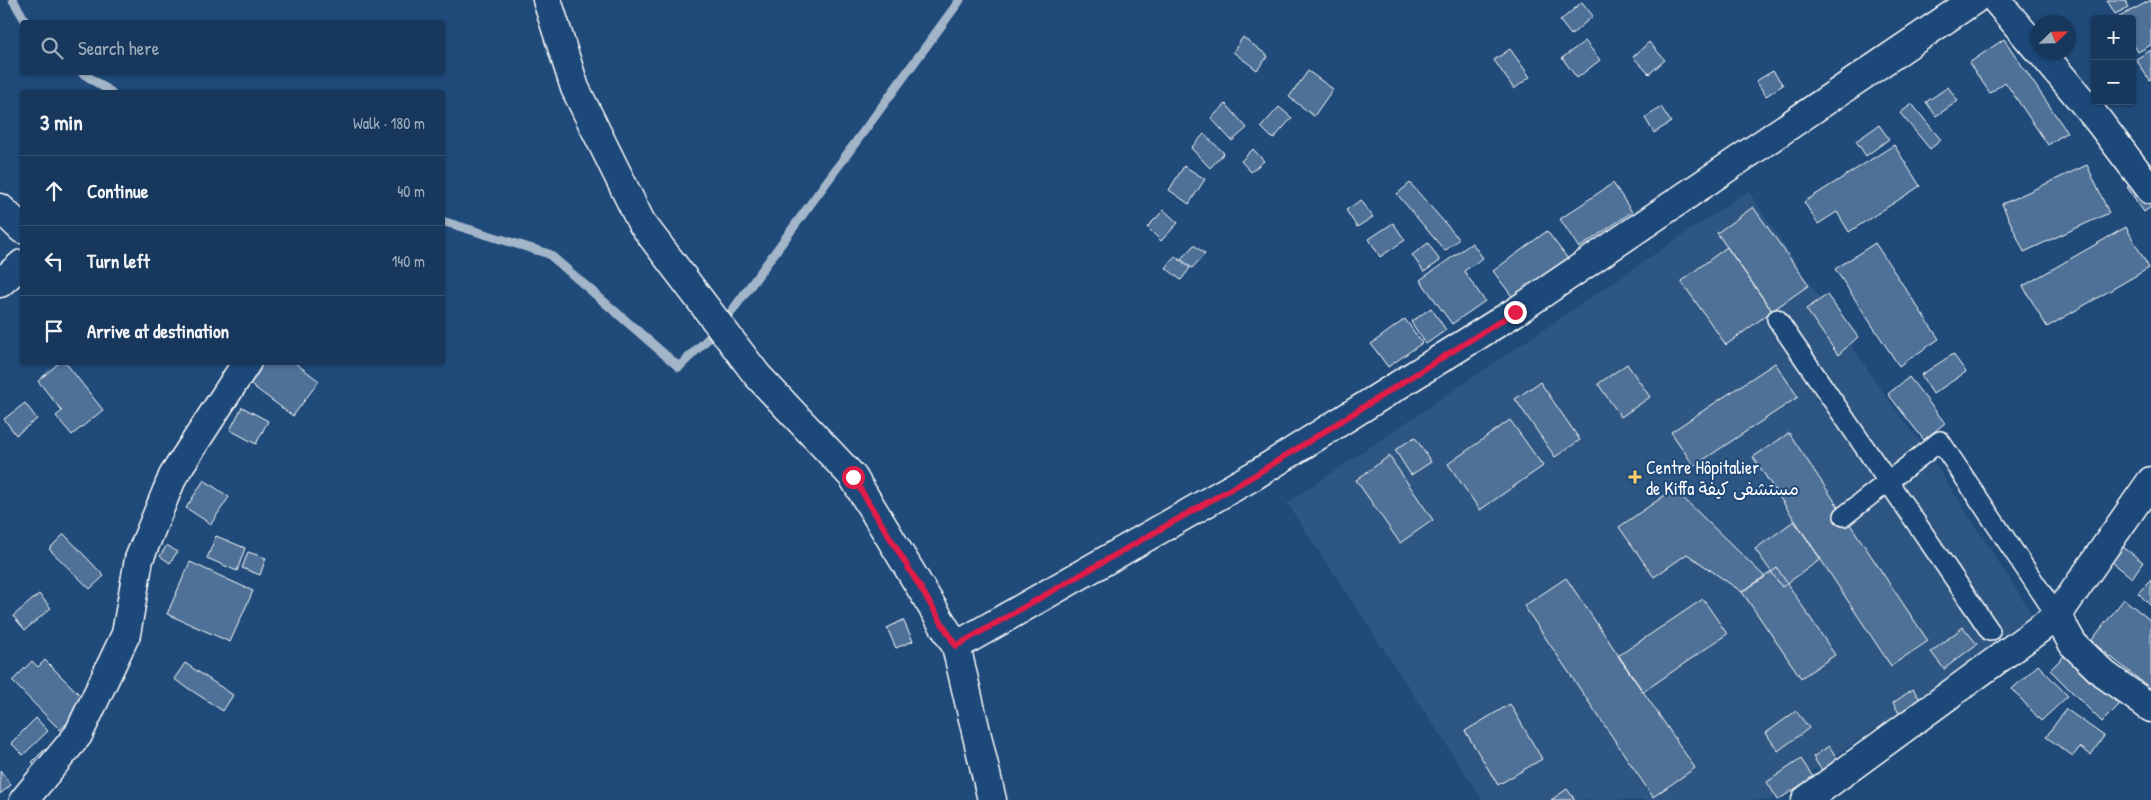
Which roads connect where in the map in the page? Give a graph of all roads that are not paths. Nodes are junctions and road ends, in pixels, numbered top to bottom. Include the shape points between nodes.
1 (547, 0) edge
2 (1974, 0) edge
3 (1996, 0) edge
4 (2031, 41) edge
5 (2048, 60) edge
6 (2151, 190) edge
7 (0, 208) edge
8 (20, 227) edge
9 (20, 266) edge
10 (0, 283) edge
11 (1778, 319) dead end
12 (245, 365) edge
13 (1888, 481) junction
14 (2151, 481) edge
15 (1844, 516) dead end
16 (2057, 616) junction
17 (1990, 631) dead end
18 (956, 646) junction
19 (2151, 708) edge
20 (24, 800) edge
21 (992, 800) edge
22 (1806, 800) edge

1 - 18 street via 575,88 641,222 757,375 853,477
2 - 18 street via 1515,312 1255,475
3 - 4 street
5 - 6 street
7 - 8 street
9 - 10 street
11 - 13 lane
12 - 20 street via 174,476 139,559 126,634 78,735
13 - 15 lane
13 - 16 lane via 1940,441
13 - 17 lane
14 - 16 street
16 - 19 street via 2073,644 2104,674
16 - 22 street
18 - 21 street

